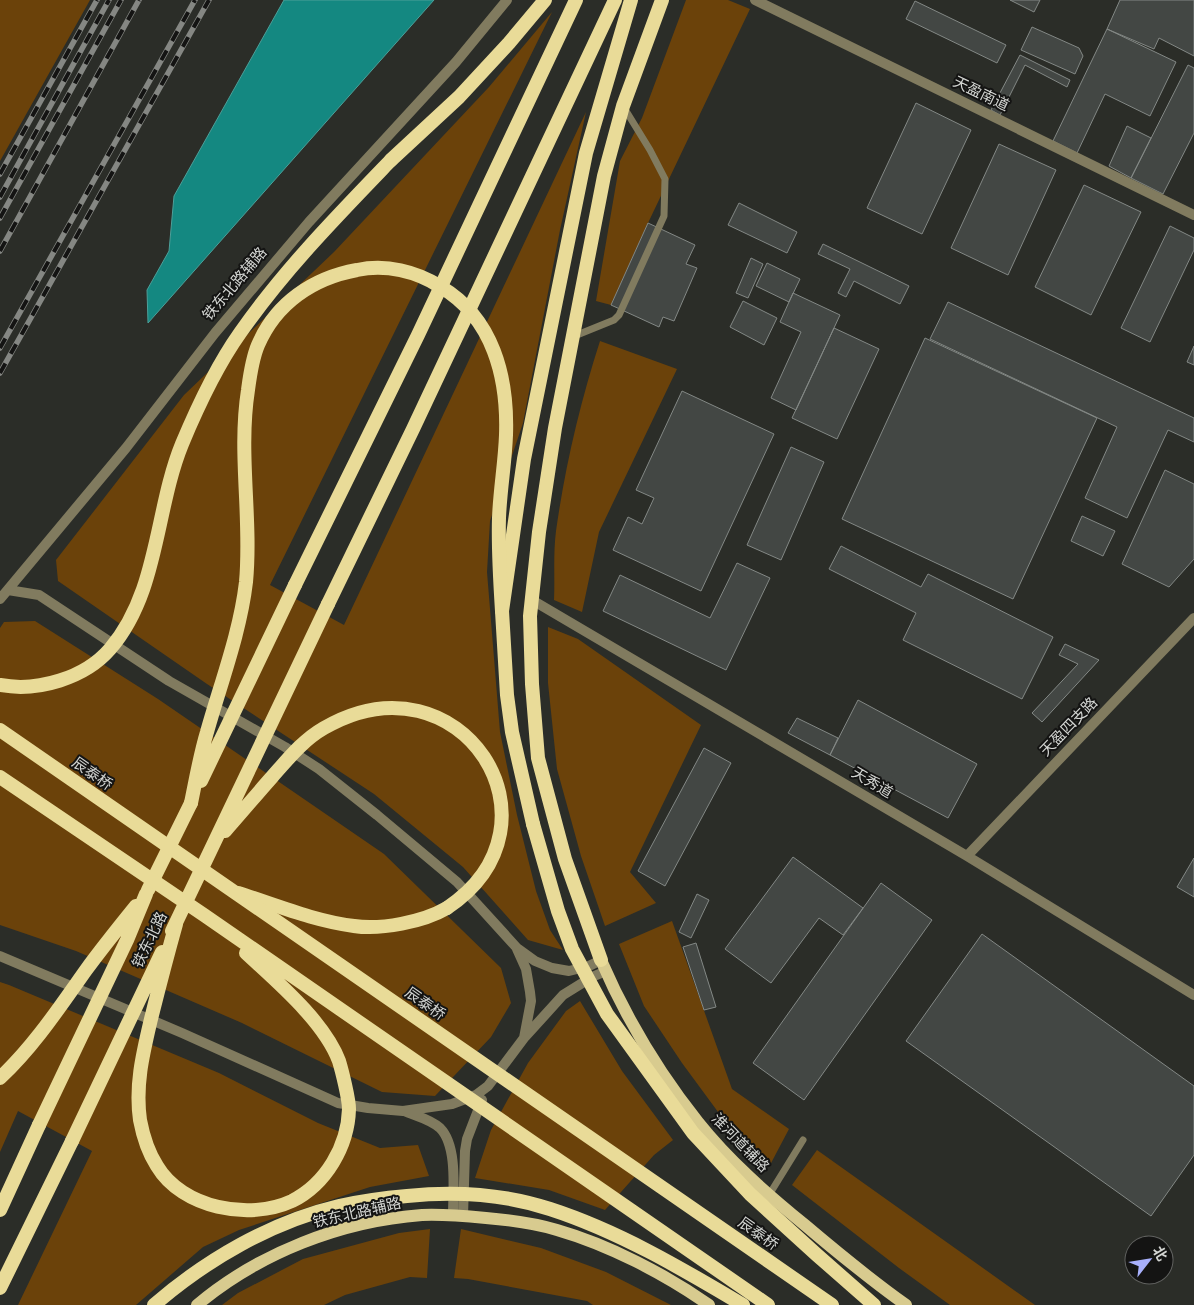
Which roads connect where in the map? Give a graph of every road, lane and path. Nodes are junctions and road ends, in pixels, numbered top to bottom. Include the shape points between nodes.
1 (507, 0) edge
2 (545, 0) edge
3 (576, 0) edge
4 (616, 0) edge
5 (631, 0) edge
6 (662, 0) edge
7 (755, 0) edge
8 (623, 106) junction
9 (1194, 215) edge
10 (572, 337) junction
11 (8, 590) junction
12 (0, 599) edge
13 (532, 600) junction
14 (502, 611) junction
15 (1194, 618) edge
16 (0, 685) edge
17 (0, 730) edge
18 (0, 777) edge
19 (191, 803) junction
20 (214, 843) junction
21 (967, 856) junction
22 (234, 892) junction
23 (146, 894) junction
24 (204, 915) junction
25 (176, 924) junction
26 (517, 948) junction
27 (0, 956) edge
28 (604, 965) junction
29 (1194, 996) edge
30 (524, 1038) junction
31 (0, 1078) edge
32 (488, 1086) junction
33 (403, 1111) junction
34 (804, 1140) dead end
35 (769, 1195) junction
36 (0, 1210) edge
37 (458, 1216) junction
38 (0, 1288) edge
39 (154, 1305) edge
40 (197, 1305) edge
41 (709, 1305) edge
42 (743, 1305) edge
43 (768, 1305) edge
44 (832, 1305) edge
45 (874, 1305) edge
46 (906, 1305) edge

1 - 11 street, 铁东北路辅路 via 456,62 258,281
2 - 16 highway, bridge via 459,97 391,160 322,233 239,335 181,446 143,588 133,617 123,632 102,658 81,672 38,685
3 - 19 highway, 铁东北路, bridge
4 - 20 highway, 铁东北路, bridge
5 - 14 highway, bridge via 586,153 524,459
6 - 8 highway
7 - 9 street, 天盈南道
8 - 10 highway via 604,176
8 - 10 lane via 665,179 664,216 619,315
10 - 13 highway via 555,428
11 - 12 street, 铁东北路辅路
11 - 26 street via 39,595 169,681 319,769 457,882
13 - 21 street, 天秀道
13 - 28 highway via 532,684 538,758 565,859
14 - 19 highway, bridge via 498,559 505,405 495,355 478,320 464,302 430,280 380,267 342,273 301,291 272,320 253,361 246,399 247,545 243,605 206,735
14 - 45 highway, bridge via 512,732 533,824 558,912 590,983 607,1014 693,1133 750,1194
15 - 21 street, 天盈四支路
17 - 22 highway, 辰泰桥, bridge
18 - 24 highway, bridge
19 - 23 highway, 铁东北路, bridge
20 - 22 highway, bridge via 298,748 323,729 365,710 405,708 446,721 471,741 497,781 502,813 490,864 467,894 439,913 418,920 355,927
20 - 25 highway, 铁东北路, bridge
21 - 29 street, 天秀道
22 - 44 highway, 辰泰桥, bridge
23 - 31 highway, bridge via 44,1030
23 - 36 highway, 铁东北路, bridge
24 - 25 highway, bridge via 294,998 339,1060 349,1108 344,1139 330,1168 311,1188 279,1206 236,1210 199,1201 173,1184 157,1167 146,1143 138,1094 141,1062
24 - 43 highway, bridge
25 - 38 highway, 铁东北路, bridge
26 - 28 street via 542,965 559,970
26 - 30 street via 526,969 531,1001
27 - 33 street via 338,1103
28 - 30 street via 592,977 563,995
28 - 35 main road, 淮河道辅路 via 627,1015 648,1050 699,1123
30 - 32 street
32 - 33 street via 461,1102
32 - 37 street via 467,1138
33 - 37 street via 431,1121 440,1128 447,1141 452,1155
34 - 35 lane
35 - 46 main road, 淮河道辅路 via 868,1278
37 - 40 main road, 铁东北路辅路 via 392,1219 319,1237 266,1259 218,1287
37 - 41 main road via 529,1223 584,1239 655,1272
39 - 42 highway, bridge via 202,1267 269,1231 338,1206 430,1194 474,1195 548,1209 625,1239

